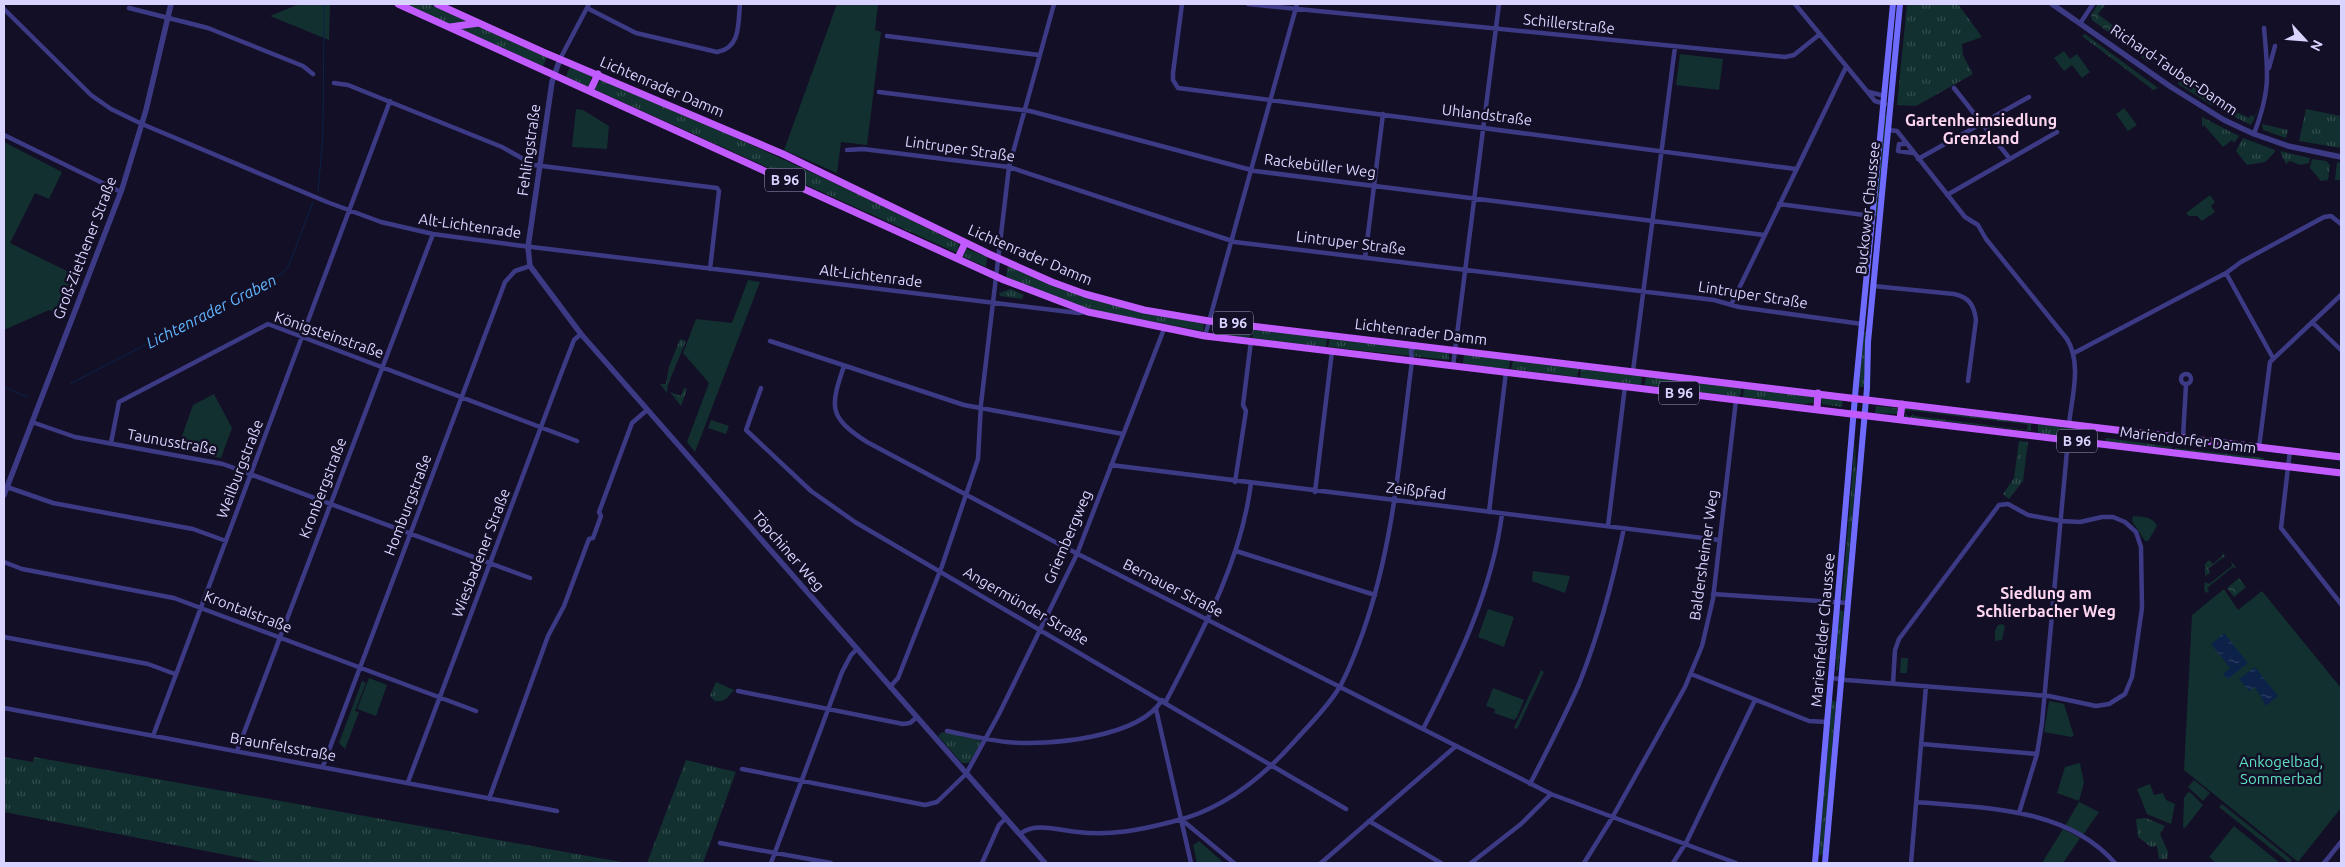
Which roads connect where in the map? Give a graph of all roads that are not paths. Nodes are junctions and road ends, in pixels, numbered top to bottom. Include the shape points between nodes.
1 (171, 4) edge
2 (398, 4) edge
3 (437, 4) edge
4 (740, 4) edge
5 (1054, 4) edge
6 (1182, 4) edge
7 (1248, 4) edge
8 (1499, 4) edge
9 (1795, 4) edge
10 (1893, 4) edge
11 (1900, 4) edge
12 (2052, 4) edge
13 (2093, 4) edge
14 (588, 6) edge
15 (1296, 6) edge
16 (129, 8) dead end
17 (4, 9) edge
18 (167, 18) junction
19 (2081, 22) junction
20 (479, 23) junction
21 (450, 28) junction
22 (2264, 28) dead end
23 (1496, 29) junction
24 (1820, 34) junction
25 (887, 36) dead end
26 (2275, 46) dead end
27 (1675, 47) junction
28 (1039, 55) junction
29 (560, 59) junction
30 (1846, 67) junction
31 (2268, 72) junction
32 (313, 74) dead end
33 (598, 74) junction
34 (553, 75) junction
35 (334, 84) dead end
36 (1954, 88) dead end
37 (1865, 90) junction
38 (590, 91) junction
39 (879, 92) dead end
40 (1888, 96) junction
41 (2029, 97) dead end
42 (1270, 100) junction
43 (390, 101) junction
44 (1887, 104) junction
45 (1024, 110) junction
46 (1383, 114) junction
47 (1982, 123) junction
48 (142, 124) junction
49 (1483, 127) junction
50 (1888, 130) junction
51 (2057, 132) dead end
52 (2254, 134) junction
53 (4, 135) edge
54 (1905, 144) junction
55 (848, 150) dead end
56 (1662, 151) junction
57 (1913, 153) junction
58 (2341, 156) edge
59 (1918, 159) junction
60 (2010, 159) junction
61 (539, 167) junction
62 (1009, 167) junction
63 (1796, 169) junction
64 (1251, 170) junction
65 (1374, 186) junction
66 (121, 192) junction
67 (1947, 195) junction
68 (1474, 198) junction
69 (1779, 204) junction
70 (349, 211) junction
71 (1872, 216) junction
72 (1653, 221) junction
73 (2341, 224) edge
74 (433, 234) junction
75 (1764, 235) junction
76 (1231, 241) junction
77 (965, 243) junction
78 (528, 247) junction
79 (958, 258) junction
80 (998, 258) junction
81 (1365, 258) junction
82 (530, 266) junction
83 (710, 269) junction
84 (1465, 269) junction
85 (2226, 273) junction
86 (996, 276) junction
87 (1873, 286) junction
88 (1644, 291) junction
89 (2341, 295) edge
90 (992, 302) junction
91 (1731, 305) junction
92 (1088, 312) junction
93 (1209, 321) junction
94 (2312, 322) junction
95 (1862, 324) junction
96 (1164, 329) junction
97 (581, 334) junction
98 (1205, 336) junction
99 (302, 337) junction
100 (770, 341) dead end
101 (1251, 341) junction
102 (1416, 346) junction
103 (1455, 350) junction
104 (2341, 350) edge
105 (1332, 351) junction
106 (2074, 353) junction
107 (2274, 358) junction
108 (1412, 361) junction
109 (844, 366) junction
110 (1452, 366) junction
111 (382, 367) junction
112 (1633, 371) junction
113 (1506, 372) junction
114 (1968, 381) dead end
115 (2186, 385) dead end
116 (1625, 386) junction
117 (761, 388) dead end
118 (1818, 393) junction
119 (462, 397) junction
120 (1855, 398) junction
121 (1736, 400) junction
122 (1865, 400) junction
123 (1902, 404) junction
124 (1817, 408) junction
125 (980, 409) junction
126 (647, 410) junction
127 (1854, 413) junction
128 (1864, 415) junction
129 (1900, 419) junction
130 (32, 422) junction
131 (2070, 424) junction
132 (541, 427) junction
133 (1123, 434) junction
134 (2183, 438) junction
135 (2068, 440) junction
136 (577, 441) dead end
137 (111, 443) junction
138 (2259, 447) junction
139 (2290, 450) junction
140 (2341, 457) edge
141 (1111, 465) junction
142 (2288, 466) junction
143 (2341, 473) edge
144 (251, 474) junction
145 (1235, 482) junction
146 (1252, 483) junction
147 (7, 487) junction
148 (1315, 492) junction
149 (4, 495) edge
150 (966, 495) junction
151 (1395, 501) junction
152 (330, 504) junction
153 (1489, 512) junction
154 (1502, 514) junction
155 (2061, 521) junction
156 (1608, 526) junction
157 (1624, 528) junction
158 (410, 534) junction
159 (1720, 540) junction
160 (226, 541) junction
161 (1236, 551) junction
162 (1078, 554) junction
163 (4, 562) edge
164 (490, 564) junction
165 (940, 570) junction
166 (530, 578) dead end
167 (1713, 594) junction
168 (1375, 596) junction
169 (1838, 603) junction
170 (1848, 603) junction
171 (2341, 604) edge
172 (201, 607) junction
173 (1208, 620) junction
174 (1040, 629) junction
175 (4, 637) edge
176 (280, 637) junction
177 (857, 649) junction
178 (360, 667) junction
179 (175, 674) junction
180 (1691, 674) junction
181 (1832, 678) junction
182 (1841, 679) junction
183 (1893, 684) junction
184 (1926, 686) junction
185 (890, 687) junction
186 (1340, 687) junction
187 (738, 691) dead end
188 (2045, 696) junction
189 (439, 698) junction
190 (1755, 700) junction
191 (1163, 702) junction
192 (4, 708) edge
193 (828, 709) junction
194 (1156, 709) junction
195 (476, 711) dead end
196 (917, 718) junction
197 (1827, 722) junction
198 (1423, 730) junction
199 (947, 731) dead end
200 (153, 736) junction
201 (985, 739) junction
202 (1922, 744) junction
203 (1456, 746) junction
204 (237, 751) junction
205 (2036, 754) junction
206 (324, 766) junction
207 (1273, 766) junction
208 (742, 769) dead end
209 (966, 774) junction
210 (802, 780) junction
211 (408, 782) junction
212 (1530, 784) junction
213 (1550, 794) junction
214 (489, 799) junction
215 (1916, 802) junction
216 (1346, 809) dead end
217 (557, 811) dead end
218 (2019, 812) junction
219 (1006, 818) junction
220 (1612, 818) junction
221 (1182, 820) junction
222 (1369, 820) junction
223 (1020, 834) junction
224 (2341, 842) edge
225 (720, 843) dead end
226 (1685, 845) junction
227 (775, 852) junction
228 (771, 863) edge
229 (831, 863) edge
230 (982, 863) edge
231 (1045, 863) edge
232 (1191, 863) edge
233 (1234, 863) edge
234 (1321, 863) edge
235 (1441, 863) edge
236 (1471, 863) edge
237 (1584, 863) edge
238 (1673, 863) edge
239 (1736, 863) edge
240 (1815, 863) edge
241 (1825, 863) edge
242 (1911, 863) edge
243 (2115, 863) edge
244 (2324, 863) edge

1 - 18 street, Groß-Ziethener Straße
2 - 21 main road, Lichtenrader Damm / B 96
3 - 20 main road, Lichtenrader Damm / B 96
4 - 14 street via 736,40 728,49 717,52 636,34
5 - 28 street
6 - 42 street, Uhlandstraße via 1173,74 1175,86 1201,93
7 - 15 street, Schillerstraße
8 - 23 street
9 - 24 street
10 - 40 main road, Buckower Chaussee
11 - 40 main road, Buckower Chaussee
12 - 19 street, Richard-Tauber-Damm
13 - 19 street
14 - 29 street
15 - 23 street, Schillerstraße
15 - 42 street
16 - 18 street
17 - 48 street, Alt-Lichtenrade via 91,95
18 - 32 street via 215,31 303,66
18 - 48 street, Groß-Ziethener Straße
19 - 52 street, Richard-Tauber-Damm via 2185,96
20 - 21 main road
20 - 29 main road, Lichtenrader Damm / B 96
21 - 34 main road, Lichtenrader Damm / B 96
22 - 31 street
23 - 27 street, Schillerstraße
23 - 49 street
24 - 27 street, Schillerstraße via 1794,55 1785,57
24 - 30 street
25 - 28 street
26 - 31 street
27 - 56 street
28 - 45 street
29 - 33 main road, Lichtenrader Damm / B 96
29 - 34 street, Fehlingstraße
30 - 37 street
30 - 63 street
31 - 52 street via 2267,95
33 - 38 main road
33 - 77 main road, Lichtenrader Damm / B 96 via 783,154
34 - 38 main road, Lichtenrader Damm / B 96
34 - 61 street, Fehlingstraße
35 - 43 street via 348,85
36 - 47 street
37 - 40 street
37 - 44 street via 1875,101
38 - 79 main road, Lichtenrader Damm / B 96
39 - 45 street, Rackebüller Weg
40 - 44 main road, Buckower Chaussee
41 - 47 street
42 - 46 street, Uhlandstraße
42 - 64 street
43 - 61 street via 502,147
43 - 70 street, Weilburgstraße
44 - 50 main road, Buckower Chaussee
44 - 71 main road, Buckower Chaussee
45 - 62 street
45 - 64 street, Rackebüller Weg
46 - 49 street, Uhlandstraße
46 - 65 street
47 - 59 street
47 - 60 street
48 - 66 street, Groß-Ziethener Straße
48 - 70 street, Alt-Lichtenrade
49 - 56 street, Uhlandstraße
49 - 68 street
50 - 54 street via 1897,131
50 - 87 main road, Buckower Chaussee
51 - 60 street
52 - 58 street, Richard-Tauber-Damm
53 - 66 street
54 - 57 street
54 - 57 street via 1899,144 1898,150
55 - 62 street, Lintruper Straße via 864,149
56 - 63 street, Uhlandstraße
56 - 72 street
57 - 59 street
59 - 67 street
60 - 67 street
61 - 78 street, Fehlingstraße
61 - 83 street via 717,188
62 - 76 street, Lintruper Straße
62 - 80 street
63 - 69 street
64 - 65 street, Rackebüller Weg
64 - 76 street
65 - 68 street, Rackebüller Weg
65 - 81 street
66 - 130 street, Groß-Ziethener Straße
67 - 106 street via 1965,217 1978,225 2067,339
68 - 72 street, Rackebüller Weg
68 - 84 street
69 - 71 street
69 - 75 street
70 - 74 street, Alt-Lichtenrade
70 - 99 street, Weilburgstraße
71 - 95 main road, Buckower Chaussee
72 - 75 street, Rackebüller Weg
72 - 88 street
73 - 85 street via 2330,216 2324,218
74 - 78 street, Alt-Lichtenrade
74 - 111 street, Kronbergstraße
75 - 91 street
76 - 81 street, Lintruper Straße
76 - 93 street
77 - 79 main road
77 - 80 main road, Lichtenrader Damm / B 96
78 - 82 street
78 - 83 street, Alt-Lichtenrade
79 - 86 main road, Lichtenrader Damm / B 96
80 - 86 street
80 - 93 main road, Lichtenrader Damm / B 96 via 1085,294 1144,310
81 - 84 street, Lintruper Straße
82 - 97 street, Töpchiner Weg
82 - 119 street, Homburgstraße via 515,271 505,282
83 - 90 street, Alt-Lichtenrade
84 - 88 street, Lintruper Straße
84 - 103 street
85 - 106 street
85 - 107 street
86 - 90 street
86 - 92 main road, Lichtenrader Damm / B 96
87 - 114 street via 1967,298 1976,320
87 - 122 main road, Buckower Chaussee
88 - 91 street, Lintruper Straße
88 - 112 street
89 - 94 street
90 - 92 street, Lichtenrader Damm
90 - 125 street
91 - 95 street, Lintruper Straße
92 - 96 main road, Lichtenrader Damm / B 96
93 - 98 street
93 - 102 main road, Lichtenrader Damm / B 96
94 - 104 street
94 - 107 street
95 - 120 main road, Buckower Chaussee
96 - 98 main road, Lichtenrader Damm / B 96
96 - 133 street, Griembergweg
97 - 126 street, Töpchiner Weg
97 - 132 street, Wiesbadener Straße via 574,340
98 - 101 main road, Lichtenrader Damm / B 96
99 - 111 street, Königsteinstraße
99 - 137 street, Königsteinstraße via 268,324 119,402
99 - 144 street, Weilburgstraße
100 - 109 street
101 - 105 main road, Lichtenrader Damm / B 96
101 - 145 street via 1243,405 1246,411
102 - 103 main road, Lichtenrader Damm / B 96
102 - 108 street via 1410,350
103 - 110 street
103 - 112 main road, Lichtenrader Damm / B 96
105 - 108 main road, Lichtenrader Damm / B 96
105 - 148 street
106 - 131 street via 2076,371
107 - 138 street via 2269,365
108 - 110 main road, Lichtenrader Damm / B 96
108 - 151 street
109 - 125 street
109 - 150 street, Bernauer Straße via 833,401 845,426 867,442
110 - 113 main road, Lichtenrader Damm / B 96
111 - 119 street, Königsteinstraße
111 - 152 street, Kronbergstraße
112 - 118 main road, Lichtenrader Damm / B 96
113 - 116 main road, Lichtenrader Damm / B 96
113 - 153 street
115 - 134 street
116 - 121 main road, Lichtenrader Damm / B 96
116 - 156 street
117 - 165 street, Angermünder Straße via 746,430 752,438 822,500
118 - 120 main road, Lichtenrader Damm / B 96
118 - 124 main road
119 - 132 street, Königsteinstraße
119 - 158 street, Homburgstraße
120 - 122 main road, Lichtenrader Damm / B 96
120 - 127 main road, Marienfelder Chaussee
121 - 124 main road, Lichtenrader Damm / B 96
121 - 159 street, Baldersheimer Weg
122 - 123 main road, Mariendorfer Damm / B 96
122 - 128 main road, Buckower Chaussee
123 - 129 main road
123 - 131 main road, Mariendorfer Damm / B 96
124 - 127 main road, Lichtenrader Damm / B 96
125 - 133 street
125 - 150 street via 980,453
126 - 177 street, Töpchiner Weg
126 - 214 street via 632,423 599,512 602,516 548,636
127 - 128 main road, Mariendorfer Damm / B 96
127 - 169 main road, Marienfelder Chaussee
128 - 129 main road, Mariendorfer Damm / B 96
128 - 170 main road, Marienfelder Chaussee
129 - 135 main road, Mariendorfer Damm / B 96
130 - 137 street, Taunusstraße via 76,437
130 - 147 street, Groß-Ziethener Straße
131 - 134 main road, Mariendorfer Damm / B 96
132 - 136 street, Königsteinstraße
132 - 164 street, Wiesbadener Straße
133 - 141 street, Griembergweg
134 - 138 main road, Mariendorfer Damm / B 96
135 - 142 main road, Mariendorfer Damm / B 96
135 - 155 street
137 - 144 street, Taunusstraße via 223,464
138 - 139 main road, Mariendorfer Damm / B 96
139 - 140 main road, Mariendorfer Damm / B 96
139 - 142 street
141 - 145 street, Zeißpfad
141 - 162 street, Griembergweg
142 - 143 main road, Mariendorfer Damm / B 96
142 - 171 street via 2281,528
144 - 152 street, Taunusstraße
144 - 160 street, Weilburgstraße
145 - 146 street, Zeißpfad
146 - 148 street, Zeißpfad
146 - 161 street
147 - 149 street, Groß-Ziethener Straße
147 - 160 street via 53,503 193,529
148 - 151 street, Zeißpfad
150 - 162 street, Bernauer Straße
150 - 165 street
151 - 153 street, Zeißpfad
151 - 168 street
152 - 158 street, Taunusstraße
152 - 176 street, Kronbergstraße
153 - 154 street, Zeißpfad
154 - 156 street, Zeißpfad
154 - 198 street via 1497,547 1478,607 1452,672
155 - 183 street via 2028,515 2008,504 2000,505 1902,633 1895,650
155 - 188 street
155 - 188 street via 2116,518 2133,528 2141,547 2142,608 2131,682 2125,694 2110,704 2096,706
156 - 157 street, Zeißpfad
157 - 159 street, Zeißpfad
157 - 212 street via 1610,591 1589,658 1556,735
158 - 164 street, Taunusstraße
158 - 178 street, Homburgstraße
159 - 167 street, Baldersheimer Weg
160 - 172 street, Weilburgstraße
161 - 168 street
161 - 173 street
162 - 173 street, Bernauer Straße
162 - 174 street, Griembergweg
163 - 172 street, Krontalstraße via 22,569 169,596
164 - 166 street, Taunusstraße
164 - 189 street, Wiesbadener Straße
165 - 174 street, Angermünder Straße
165 - 185 street via 898,678
167 - 169 street
167 - 180 street, Baldersheimer Weg via 1704,641
168 - 186 street
169 - 170 street
169 - 181 main road, Marienfelder Chaussee
170 - 182 main road, Marienfelder Chaussee
172 - 176 street, Krontalstraße
172 - 179 street, Weilburgstraße
173 - 186 street, Bernauer Straße
173 - 191 street
174 - 191 street, Angermünder Straße
174 - 201 street, Griembergweg
175 - 179 street via 148,664
176 - 178 street, Krontalstraße
176 - 204 street, Kronbergstraße
177 - 185 street, Töpchiner Weg
177 - 193 street via 844,666
178 - 189 street, Krontalstraße
178 - 206 street, Homburgstraße
179 - 200 street, Weilburgstraße
180 - 190 street
180 - 220 street, Baldersheimer Weg
181 - 182 street
181 - 197 main road, Marienfelder Chaussee
182 - 183 street
182 - 241 main road, Marienfelder Chaussee
183 - 184 street
184 - 188 street
184 - 202 street
185 - 196 street, Töpchiner Weg
186 - 198 street, Bernauer Straße
186 - 207 street
187 - 193 street
188 - 205 street
189 - 195 street, Krontalstraße
189 - 211 street, Wiesbadener Straße
190 - 197 street via 1809,721
190 - 226 street
191 - 194 street
191 - 207 street, Angermünder Straße
192 - 200 street, Braunfelsstraße
193 - 196 street via 903,724
193 - 210 street
194 - 201 street via 1136,722 1072,740 1018,743
194 - 221 street
196 - 209 street, Töpchiner Weg
197 - 240 main road, Marienfelder Chaussee
198 - 203 street, Bernauer Straße
199 - 201 street
200 - 204 street, Braunfelsstraße
201 - 209 street, Griembergweg
202 - 205 street
202 - 215 street
203 - 212 street, Bernauer Straße
203 - 222 street
204 - 206 street, Braunfelsstraße
205 - 218 street
206 - 211 street, Braunfelsstraße
207 - 216 street, Angermünder Straße
207 - 221 street via 1230,798
208 - 210 street
209 - 210 street via 937,802 929,805
209 - 219 street, Töpchiner Weg
210 - 227 street
211 - 214 street, Braunfelsstraße
212 - 213 street, Bernauer Straße
213 - 220 street, Bernauer Straße
213 - 236 street via 1526,820
214 - 217 street, Braunfelsstraße
215 - 218 street
215 - 242 street
218 - 243 street via 2080,836
219 - 223 street, Töpchiner Weg
219 - 230 street via 998,825
220 - 226 street, Bernauer Straße
220 - 237 street, Baldersheimer Weg
221 - 223 street via 1111,833 1036,827
221 - 232 street
221 - 233 street
222 - 234 street
222 - 235 street
223 - 231 street, Töpchiner Weg
224 - 244 street
225 - 227 street
226 - 238 street
226 - 239 street, Bernauer Straße
227 - 228 street
227 - 229 street

